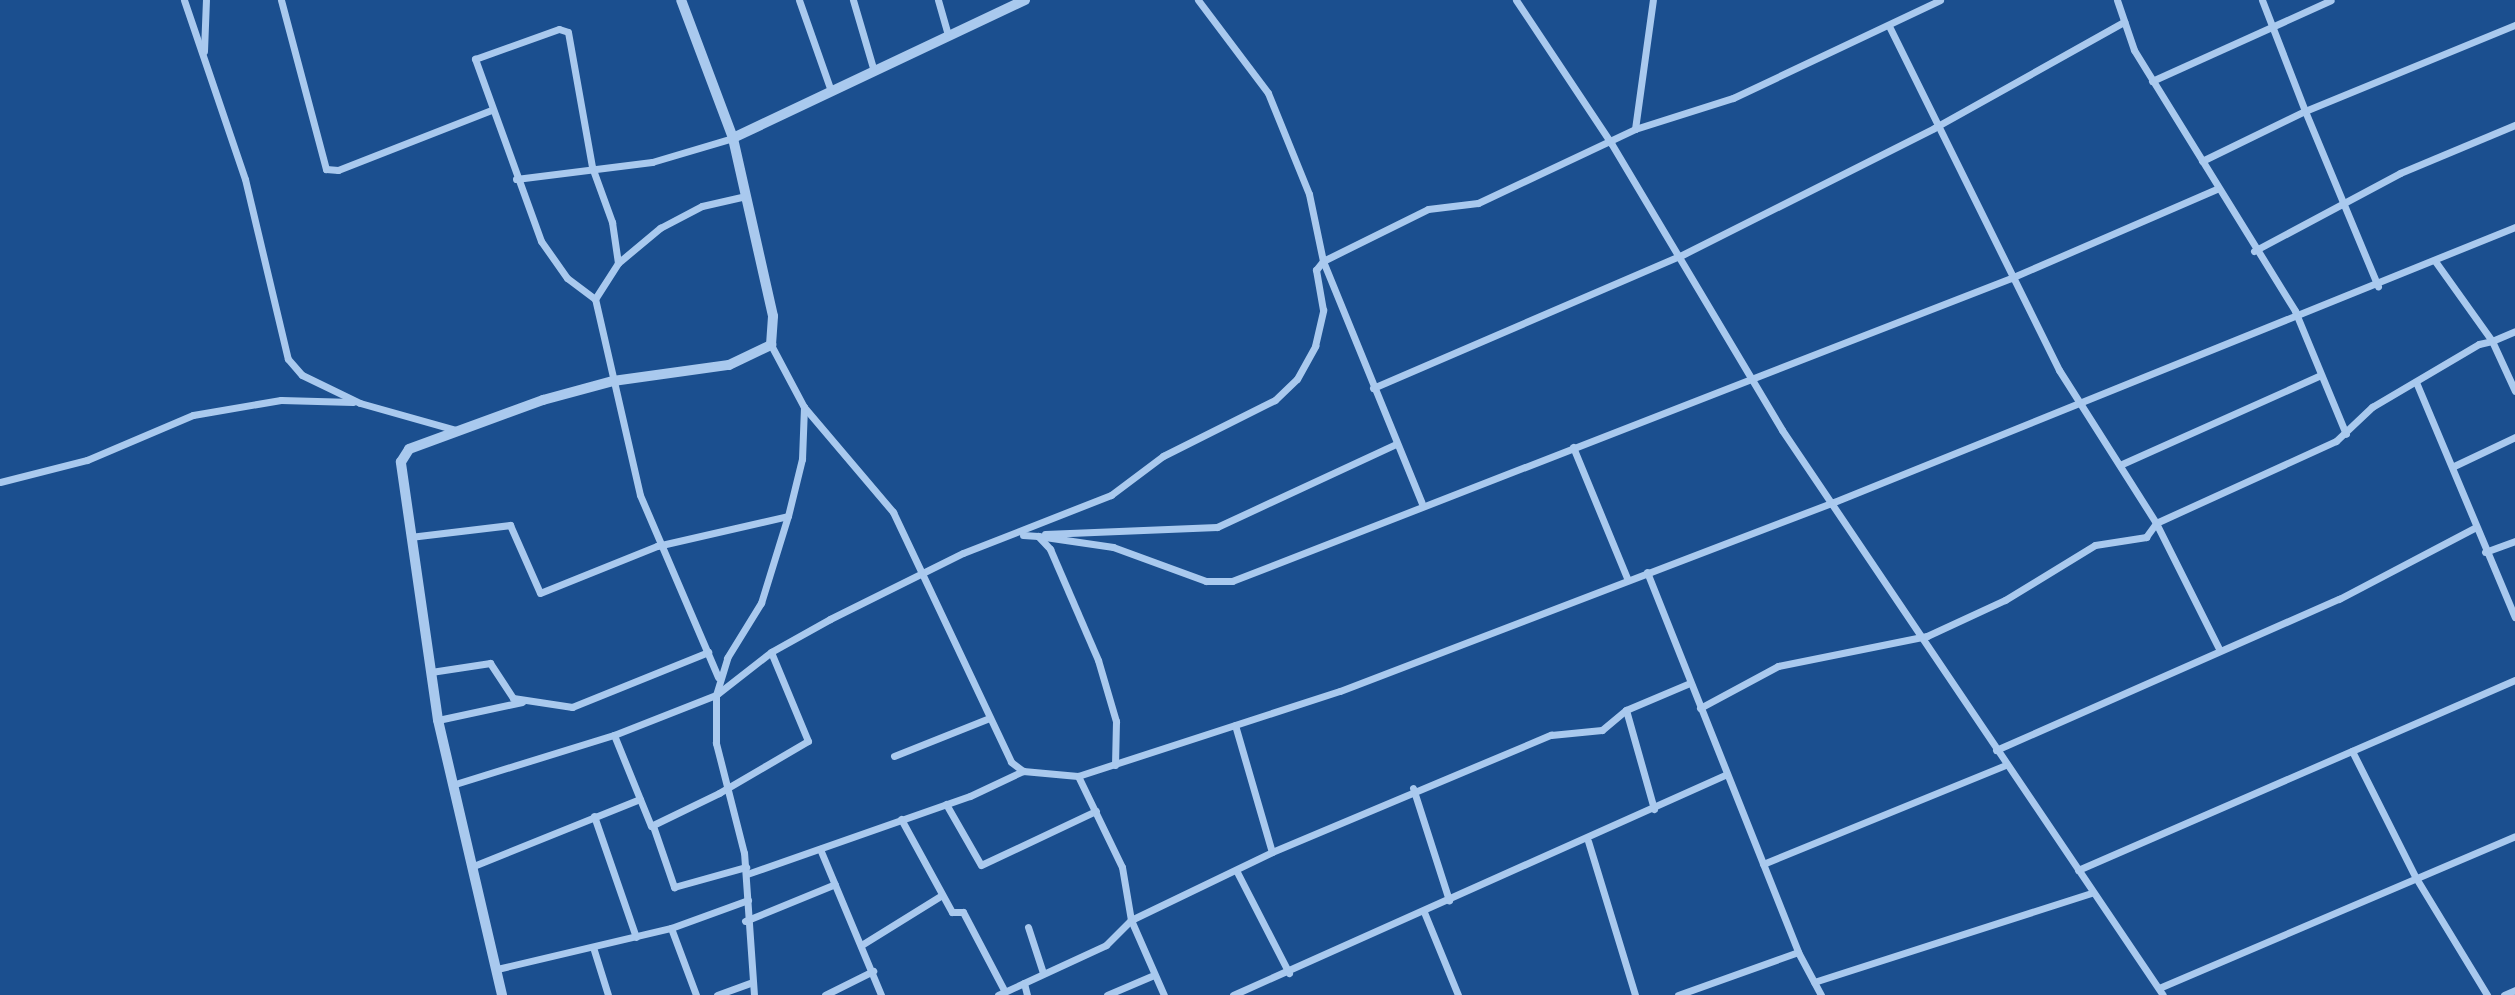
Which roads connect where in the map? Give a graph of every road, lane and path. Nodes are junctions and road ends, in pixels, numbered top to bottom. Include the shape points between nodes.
1 (184, 0) edge
2 (206, 0) edge
3 (281, 0) edge
4 (681, 0) edge
5 (799, 0) edge
6 (853, 0) edge
7 (937, 0) edge
8 (1025, 0) edge
9 (1198, 0) edge
10 (1516, 0) edge
11 (1653, 0) edge
12 (1940, 0) edge
13 (2117, 0) edge
14 (2262, 0) edge
15 (2331, 0) edge
16 (2124, 23) junction
17 (2515, 25) edge
18 (1889, 26) junction
19 (2271, 27) junction
20 (947, 32) junction
21 (205, 62) junction
22 (873, 68) junction
23 (2152, 81) junction
24 (831, 91) junction
25 (491, 110) junction
26 (2305, 111) junction
27 (2515, 125) edge
28 (1934, 128) junction
29 (1635, 129) junction
30 (733, 138) junction
31 (1611, 143) junction
32 (2202, 161) junction
33 (592, 167) junction
34 (516, 178) junction
35 (2217, 189) junction
36 (746, 196) junction
37 (2343, 202) junction
38 (2515, 227) edge
39 (2254, 251) junction
40 (1680, 256) junction
41 (1323, 261) junction
42 (2435, 261) junction
43 (618, 263) junction
44 (2011, 278) junction
45 (2378, 286) junction
46 (595, 299) junction
47 (2295, 311) junction
48 (2515, 331) edge
49 (2492, 341) junction
50 (771, 345) junction
51 (2319, 376) junction
52 (1751, 379) junction
53 (613, 381) junction
54 (2416, 382) junction
55 (1373, 388) junction
56 (2515, 391) edge
57 (2080, 400) junction
58 (360, 403) junction
59 (804, 407) junction
60 (456, 430) junction
61 (2346, 434) junction
62 (2515, 437) edge
63 (1396, 444) junction
64 (1573, 447) junction
65 (2122, 464) junction
66 (2454, 466) junction
67 (0, 482) edge
68 (1834, 502) junction
69 (1422, 503) junction
70 (788, 516) junction
71 (2157, 523) junction
72 (2474, 528) junction
73 (1021, 535) junction
74 (1042, 535) junction
75 (411, 537) junction
76 (2515, 541) edge
77 (657, 546) junction
78 (2485, 552) junction
79 (926, 571) junction
80 (1647, 572) junction
81 (1627, 578) junction
82 (2515, 617) edge
83 (1927, 636) junction
84 (2218, 647) junction
85 (708, 652) junction
86 (771, 652) junction
87 (431, 672) junction
88 (718, 677) junction
89 (2515, 680) edge
90 (1690, 683) junction
91 (716, 695) junction
92 (522, 702) junction
93 (1700, 708) junction
94 (1626, 710) junction
95 (987, 719) junction
96 (438, 720) junction
97 (1235, 724) junction
98 (614, 735) junction
99 (1996, 750) junction
100 (2352, 751) junction
101 (894, 756) dead end
102 (1115, 765) junction
103 (2005, 765) junction
104 (1023, 771) junction
105 (1727, 774) junction
106 (1078, 776) junction
107 (452, 785) junction
108 (727, 788) junction
109 (1413, 788) junction
110 (640, 799) junction
111 (946, 804) junction
112 (1654, 809) junction
113 (1096, 811) junction
114 (594, 816) junction
115 (901, 819) junction
116 (653, 825) junction
117 (2515, 836) edge
118 (1588, 841) junction
119 (820, 849) junction
120 (1272, 852) junction
121 (1763, 864) junction
122 (471, 867) junction
123 (746, 870) junction
124 (1236, 870) junction
125 (2078, 870) junction
126 (2416, 878) junction
127 (835, 884) junction
128 (2092, 893) junction
129 (942, 895) junction
130 (748, 900) junction
131 (1449, 900) junction
132 (1424, 912) junction
133 (1131, 920) junction
134 (746, 921) junction
135 (1028, 927) dead end
136 (671, 928) junction
137 (636, 937) junction
138 (863, 944) junction
139 (593, 947) junction
140 (1798, 952) junction
141 (497, 969) junction
142 (873, 971) junction
143 (1289, 973) junction
144 (1043, 974) junction
145 (1154, 975) junction
146 (752, 982) junction
147 (1815, 982) junction
148 (1024, 983) junction
149 (2515, 990) edge
150 (2161, 992) edge
151 (1001, 994) edge
152 (502, 995) edge
153 (608, 995) edge
154 (696, 995) edge
155 (717, 995) edge
156 (754, 995) edge
157 (825, 995) edge
158 (881, 995) edge
159 (1027, 995) edge
160 (1107, 995) edge
161 (1164, 995) edge
162 (1233, 995) edge
163 (1458, 995) edge
164 (1636, 995) edge
165 (1678, 995) edge
166 (1821, 995) edge
167 (2487, 995) edge
168 (2504, 995) edge

1 - 21 street
2 - 21 street
3 - 25 street via 326,169 338,170
4 - 30 street
5 - 24 street
6 - 22 street
7 - 20 street
8 - 20 street
9 - 41 street via 1268,93 1309,194
10 - 31 street
11 - 29 street
12 - 18 street
13 - 16 street
14 - 19 street
15 - 19 street
16 - 23 street
16 - 28 street
17 - 26 street
18 - 28 street
18 - 29 street via 1733,98
19 - 23 street
19 - 26 street
20 - 22 street
21 - 58 street via 245,179 288,359 302,375
22 - 24 street
23 - 32 street
24 - 30 street
25 - 33 street via 475,59 563,29 571,37
25 - 34 street
26 - 32 street
26 - 37 street
27 - 37 street
28 - 40 street
28 - 44 street
29 - 31 street
30 - 33 street via 652,162
30 - 36 street
31 - 40 street
31 - 41 street via 1478,203 1428,209
32 - 35 street
33 - 34 street
33 - 43 street via 612,222
34 - 46 street via 552,258
35 - 39 street
35 - 44 street
36 - 43 street via 679,216
36 - 50 street via 773,316
37 - 39 street
37 - 45 street
38 - 42 street
39 - 47 street
40 - 52 street
40 - 55 street
41 - 55 street
41 - 73 street via 1316,270 1322,310 1315,346 1288,390 1163,456 1111,495
42 - 45 street
42 - 49 street
43 - 46 street
44 - 52 street
44 - 57 street
45 - 47 street
46 - 53 street
47 - 51 street
47 - 57 street
48 - 49 street
49 - 54 street
49 - 56 street
50 - 53 street via 729,365
50 - 59 street
51 - 61 street
51 - 65 street
52 - 64 street
52 - 68 street
53 - 60 street
53 - 77 street
54 - 61 street via 2372,407
54 - 66 street
55 - 63 street
57 - 65 street
57 - 68 street
58 - 60 street
58 - 67 street via 282,400 193,415 87,460
59 - 70 street via 802,459
59 - 79 street via 874,484
60 - 75 street via 403,456
61 - 71 street
62 - 66 street
63 - 69 street
63 - 74 street via 1217,527
64 - 69 street
64 - 81 street
65 - 71 street
66 - 72 street
68 - 80 street
68 - 83 street
69 - 74 street via 1232,581 1206,581 1137,553
70 - 77 street
70 - 88 street via 761,603
71 - 83 street via 2146,537 2095,545 2005,600
71 - 84 street
72 - 78 street
72 - 84 street via 2339,599
73 - 74 street
73 - 79 street
74 - 102 street via 1098,660 1116,721
75 - 77 street via 510,525 538,593
75 - 87 street
76 - 78 street
77 - 85 street
78 - 82 street
79 - 86 street
79 - 95 street
80 - 81 street
80 - 90 street
81 - 97 street via 1340,691
83 - 93 street via 1778,666
83 - 99 street
84 - 99 street
85 - 88 street
85 - 92 street via 576,706
86 - 91 street
86 - 108 street via 808,741
87 - 92 street via 490,663 509,694
87 - 96 street
88 - 91 street
89 - 100 street
90 - 93 street
90 - 94 street
91 - 98 street
91 - 108 street via 716,743
92 - 96 street
93 - 105 street
94 - 109 street via 1602,730 1551,735
94 - 112 street
95 - 101 street
95 - 104 street
96 - 107 street
97 - 102 street
97 - 120 street
98 - 107 street
98 - 110 street
99 - 103 street
100 - 125 street
100 - 126 street
102 - 106 street
103 - 121 street
103 - 125 street
104 - 106 street
104 - 111 street
105 - 112 street
105 - 121 street
106 - 113 street
107 - 122 street
108 - 116 street
108 - 123 street
109 - 120 street
109 - 131 street
110 - 114 street
110 - 116 street
111 - 113 street via 981,865
111 - 115 street
112 - 118 street
113 - 133 street via 1122,867
114 - 122 street
114 - 137 street
115 - 119 street
115 - 129 street
116 - 123 street via 674,887
117 - 126 street
118 - 131 street
118 - 164 street
119 - 123 street
119 - 127 street
120 - 124 street
121 - 140 street
122 - 141 street
123 - 130 street
124 - 133 street
124 - 143 street
125 - 128 street
126 - 150 street
126 - 167 street
127 - 134 street
127 - 138 street
128 - 147 street
128 - 150 street
129 - 138 street
129 - 151 street via 952,912 961,909
130 - 134 street
130 - 136 street
131 - 132 street
132 - 143 street
132 - 163 street
133 - 144 street via 1106,944
133 - 145 street
134 - 146 street
135 - 144 street
136 - 137 street
136 - 154 street
137 - 139 street
138 - 142 street
139 - 141 street
139 - 153 street
140 - 147 street
140 - 165 street
141 - 152 street
142 - 157 street
142 - 158 street
143 - 162 street
144 - 148 street
145 - 160 street
145 - 161 street
146 - 155 street
146 - 156 street
147 - 166 street
148 - 151 street
148 - 159 street
149 - 168 street

